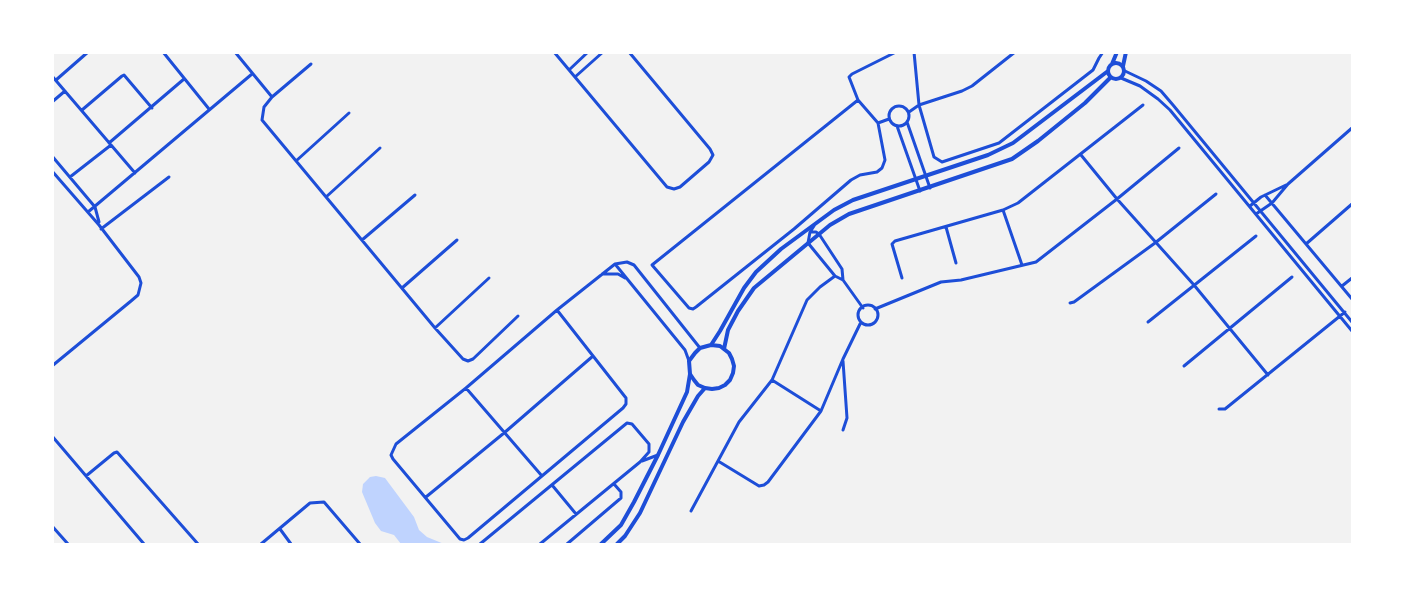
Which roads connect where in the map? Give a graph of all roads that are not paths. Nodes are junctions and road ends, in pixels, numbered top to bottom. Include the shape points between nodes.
1 (88, 52) edge
2 (163, 52) edge
3 (235, 52) edge
4 (554, 52) edge
5 (588, 52) edge
6 (603, 52) edge
7 (629, 52) edge
8 (896, 52) edge
9 (914, 52) edge
10 (1015, 52) edge
11 (1103, 52) edge
12 (1117, 52) edge
13 (1126, 52) edge
14 (311, 64) dead end
15 (1111, 64) junction
16 (1124, 69) junction
17 (568, 70) junction
18 (1108, 71) junction
19 (252, 74) junction
20 (575, 77) junction
21 (1111, 77) junction
22 (54, 78) edge
23 (1121, 78) junction
24 (184, 79) junction
25 (65, 91) junction
26 (272, 97) junction
27 (858, 100) junction
28 (52, 102) edge
29 (919, 105) junction
30 (1143, 105) dead end
31 (152, 108) junction
32 (82, 110) junction
33 (209, 110) junction
34 (909, 112) junction
35 (348, 113) dead end
36 (889, 119) junction
37 (907, 122) junction
38 (878, 123) junction
39 (897, 126) junction
40 (1353, 128) edge
41 (110, 144) junction
42 (380, 148) dead end
43 (1179, 148) dead end
44 (1081, 154) junction
45 (52, 156) edge
46 (296, 161) junction
47 (52, 171) edge
48 (135, 173) junction
49 (70, 177) junction
50 (169, 177) dead end
51 (926, 177) junction
52 (916, 180) junction
53 (1288, 184) junction
54 (930, 188) junction
55 (920, 191) junction
56 (1216, 194) dead end
57 (415, 195) dead end
58 (1265, 195) junction
59 (326, 197) junction
60 (1117, 199) junction
61 (1255, 202) junction
62 (1272, 202) junction
63 (1353, 204) edge
64 (1250, 206) junction
65 (95, 207) junction
66 (1003, 210) junction
67 (1262, 210) junction
68 (88, 213) junction
69 (1256, 214) junction
70 (816, 222) junction
71 (100, 227) junction
72 (946, 227) junction
73 (810, 232) junction
74 (801, 234) junction
75 (819, 234) junction
76 (1256, 236) dead end
77 (362, 240) junction
78 (457, 240) dead end
79 (808, 243) junction
80 (1155, 243) junction
81 (1306, 244) junction
82 (956, 263) dead end
83 (615, 264) junction
84 (1022, 265) junction
85 (602, 274) junction
86 (835, 276) junction
87 (1292, 277) dead end
88 (489, 278) dead end
89 (902, 278) dead end
90 (1353, 278) edge
91 (627, 279) junction
92 (843, 280) junction
93 (1194, 285) junction
94 (1342, 286) junction
95 (402, 288) junction
96 (1353, 299) edge
97 (1070, 303) dead end
98 (863, 308) junction
99 (875, 309) junction
100 (557, 310) junction
101 (1345, 312) junction
102 (518, 316) dead end
103 (1340, 316) junction
104 (861, 322) junction
105 (1148, 322) dead end
106 (1353, 322) edge
107 (435, 328) junction
108 (1230, 328) junction
109 (1353, 331) edge
110 (711, 345) junction
111 (700, 348) junction
112 (724, 349) junction
113 (592, 356) junction
114 (843, 359) junction
115 (689, 361) junction
116 (52, 366) edge
117 (1184, 366) dead end
118 (690, 374) junction
119 (1268, 375) junction
120 (772, 380) junction
121 (466, 388) junction
122 (705, 388) junction
123 (1219, 409) dead end
124 (821, 411) junction
125 (843, 430) dead end
126 (504, 433) junction
127 (52, 436) edge
128 (658, 455) junction
129 (718, 461) junction
130 (640, 462) junction
131 (86, 476) junction
132 (542, 476) junction
133 (614, 484) junction
134 (552, 485) junction
135 (426, 497) junction
136 (691, 511) dead end
137 (576, 514) junction
138 (52, 526) edge
139 (280, 529) junction
140 (68, 544) edge
141 (144, 544) edge
142 (198, 544) edge
143 (261, 544) edge
144 (291, 544) edge
145 (360, 544) edge
146 (480, 544) edge
147 (540, 544) edge
148 (567, 544) edge
149 (601, 544) edge
150 (617, 544) edge

1 - 22 street
2 - 24 street
3 - 19 street
4 - 17 street
5 - 17 street
6 - 20 street
7 - 20 street via 713,155 680,187 667,187
8 - 27 street via 849,77
9 - 29 street
10 - 29 street via 972,86
11 - 29 street via 1093,70 999,143 942,162 934,157
12 - 15 street
13 - 16 street
14 - 26 street
15 - 16 street
15 - 18 street
16 - 23 street
16 - 61 street via 1161,92
17 - 20 street
18 - 21 street
18 - 51 street via 1013,143
19 - 26 street
19 - 33 street
21 - 23 street
21 - 54 street via 1085,103 1012,159
22 - 25 street
23 - 64 street via 1140,86 1170,110
24 - 31 street
24 - 33 street
25 - 28 street
25 - 32 street
26 - 46 street via 264,107 262,120
27 - 38 street
27 - 38 street via 652,265 689,308 696,307 851,180 882,168 885,160
29 - 34 street
30 - 44 street
31 - 32 street via 122,75
31 - 41 street
32 - 41 street
33 - 48 street
34 - 36 street via 896,106
34 - 37 street
35 - 46 street
36 - 38 street
36 - 39 street
37 - 39 street
37 - 51 street
39 - 52 street
40 - 53 street
41 - 48 street
41 - 49 street
42 - 59 street
43 - 60 street
44 - 60 street
44 - 66 street via 1018,203
45 - 49 street
46 - 59 street
47 - 68 street
48 - 65 street
49 - 65 street
50 - 71 street
51 - 52 street
51 - 54 street
52 - 55 street
52 - 70 street via 853,200
53 - 58 street
53 - 62 street
54 - 55 street
55 - 75 street via 849,214
56 - 80 street
57 - 77 street
58 - 61 street
58 - 62 street
59 - 77 street
60 - 80 street
60 - 84 street via 1035,262
61 - 64 street
61 - 67 street
62 - 67 street
62 - 81 street
63 - 81 street
64 - 69 street
65 - 68 street
65 - 71 street
66 - 72 street
66 - 84 street
67 - 69 street
67 - 101 street
68 - 71 street
69 - 103 street
70 - 73 street
70 - 74 street
71 - 116 street via 139,277 138,295
72 - 82 street
72 - 89 street via 893,242
73 - 74 street
73 - 75 street
73 - 79 street
74 - 110 street via 756,272
75 - 79 street
75 - 92 street via 842,269
76 - 93 street
77 - 95 street
78 - 95 street
79 - 86 street
79 - 112 street via 754,288 728,330
80 - 93 street
80 - 97 street
81 - 94 street
83 - 85 street
83 - 91 street
83 - 111 street via 634,264
84 - 99 street via 941,282
85 - 91 street via 618,274
85 - 100 street
86 - 92 street
86 - 120 street via 807,300
87 - 108 street
88 - 107 street
90 - 94 street
91 - 115 street via 685,350
92 - 98 street
93 - 105 street
93 - 108 street
94 - 96 street
95 - 107 street
98 - 99 street
98 - 104 street
99 - 104 street via 878,316 874,323
100 - 113 street
100 - 121 street
101 - 103 street
101 - 106 street
102 - 107 street via 468,361
103 - 109 street
103 - 119 street
104 - 114 street
108 - 117 street
108 - 119 street
110 - 111 street
110 - 112 street
111 - 115 street
112 - 122 street via 732,359 733,373 725,385
113 - 126 street
113 - 132 street via 626,398 626,404
114 - 124 street
114 - 125 street via 847,418
115 - 118 street
118 - 122 street
118 - 128 street via 687,392
119 - 123 street via 1225,409
120 - 124 street
120 - 129 street via 739,422
121 - 126 street
121 - 135 street via 396,444 391,455
122 - 150 street via 683,422 640,513
124 - 129 street via 764,485 759,486
126 - 132 street
126 - 135 street
127 - 131 street
128 - 130 street
128 - 149 street via 621,525
129 - 136 street
130 - 133 street
130 - 134 street via 649,452 649,444 627,423
131 - 141 street
131 - 142 street via 117,452
132 - 135 street via 464,540
133 - 137 street
133 - 148 street via 621,498
134 - 137 street
134 - 146 street
137 - 147 street
138 - 140 street
139 - 143 street
139 - 144 street
139 - 145 street via 310,503 324,502

